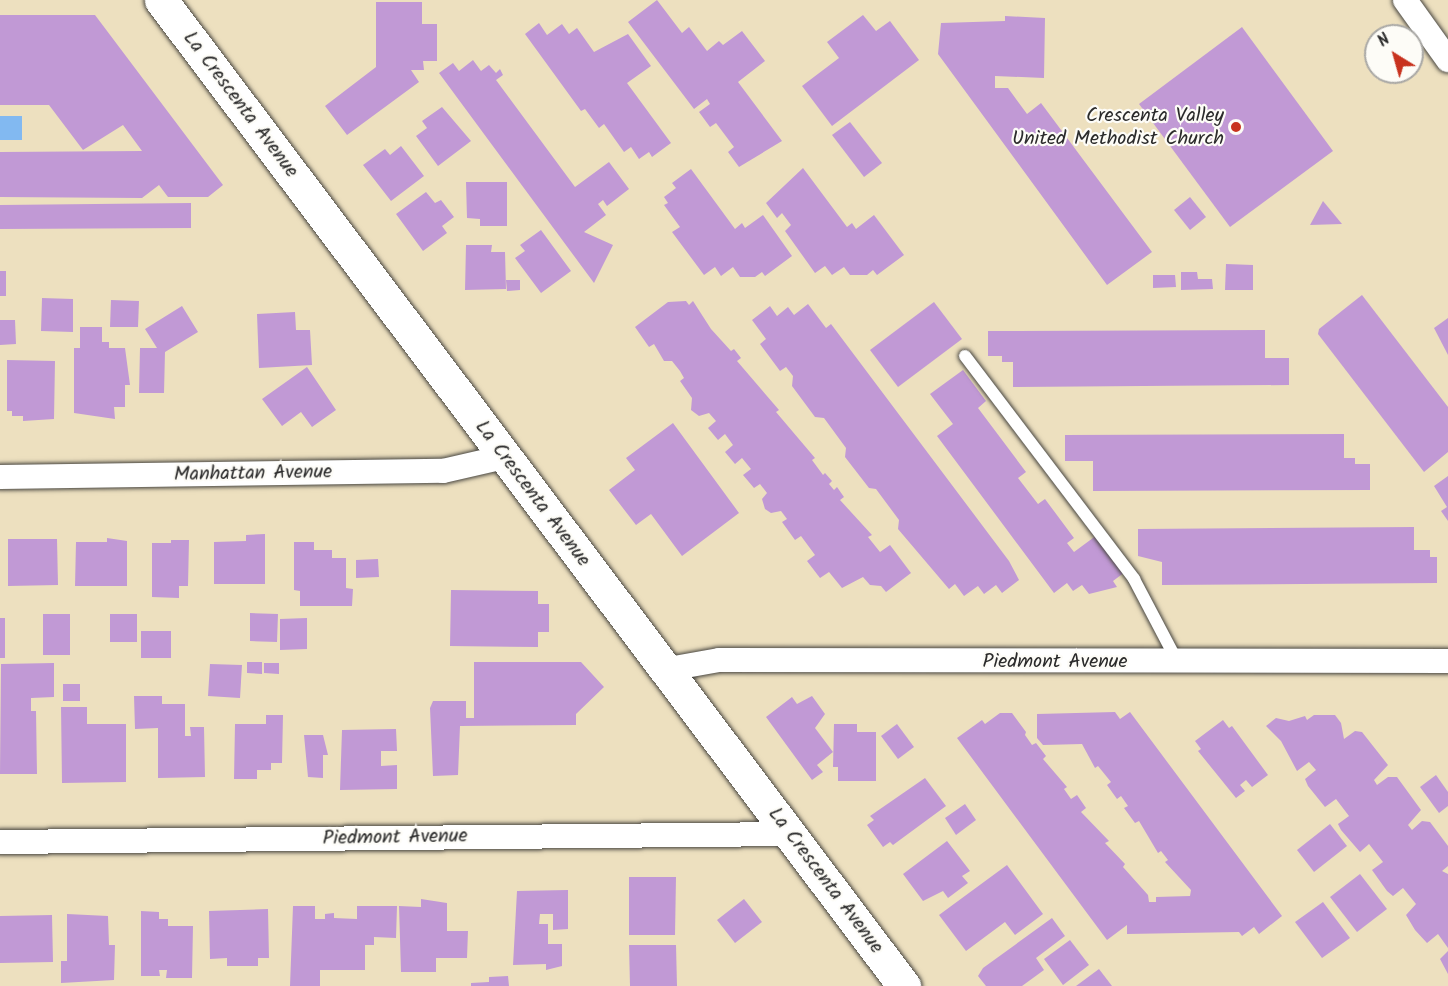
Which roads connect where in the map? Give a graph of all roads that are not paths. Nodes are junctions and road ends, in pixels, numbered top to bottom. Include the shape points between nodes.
1 (161, 0) edge
2 (1406, 0) edge
3 (1448, 60) edge
4 (965, 356) dead end
5 (504, 457) junction
6 (0, 477) edge
7 (1448, 661) edge
8 (1178, 662) junction
9 (663, 670) junction
10 (789, 834) junction
11 (0, 842) edge
12 (904, 986) edge

1 - 5 main road, La Crescenta Avenue
2 - 3 street
4 - 8 lane via 1134,579
5 - 6 street, Manhattan Avenue via 443,471
5 - 9 main road, La Crescenta Avenue
7 - 8 street, Piedmont Avenue
8 - 9 street, Piedmont Avenue via 719,660
9 - 10 main road, La Crescenta Avenue
10 - 11 street, Piedmont Avenue
10 - 12 main road, La Crescenta Avenue

